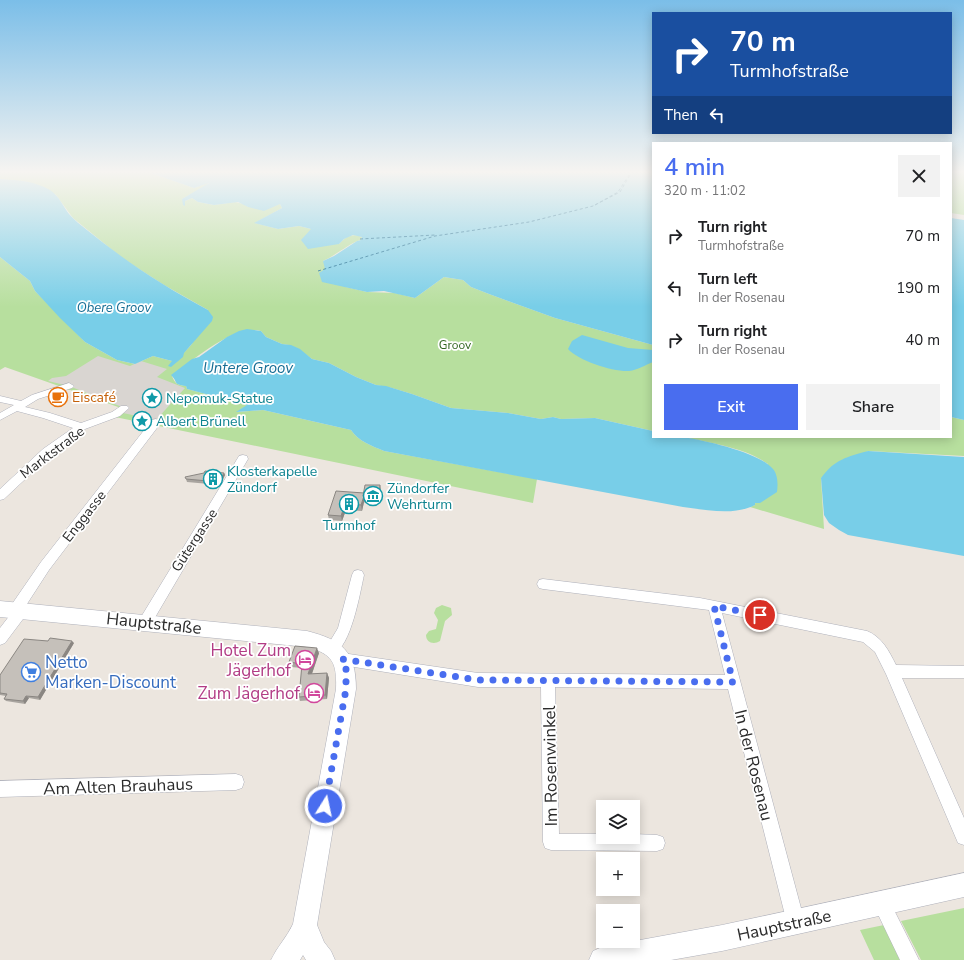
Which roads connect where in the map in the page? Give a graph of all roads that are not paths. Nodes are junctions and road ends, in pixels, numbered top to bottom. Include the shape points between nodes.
1 (69, 386) dead end
2 (0, 399) edge
3 (20, 406) junction
4 (124, 408) dead end
5 (0, 416) edge
6 (156, 422) dead end
7 (82, 427) junction
8 (243, 459) dead end
9 (0, 496) edge
10 (358, 575) dead end
11 (543, 584) dead end
12 (714, 606) junction
13 (12, 610) edge
14 (145, 622) junction
15 (0, 640) edge
16 (338, 653) junction
17 (892, 671) junction
18 (964, 672) edge
19 (548, 680) junction
20 (733, 682) junction
21 (236, 782) dead end
22 (0, 789) edge
23 (964, 837) edge
24 (657, 843) dead end
25 (964, 885) edge
26 (882, 904) junction
27 (796, 923) junction
28 (305, 924) junction
29 (284, 960) edge
30 (322, 960) edge
31 (602, 960) edge
32 (910, 960) edge

1 - 3 street via 35,397
2 - 3 street
3 - 5 street
3 - 7 street
4 - 7 street, Marktstraße via 110,417
6 - 13 street, Enggasse
7 - 9 street, Marktstraße via 47,452
8 - 14 street, Gütergasse
10 - 16 street
11 - 12 street
12 - 17 street via 868,637 880,648
12 - 20 street, In der Rosenau
13 - 14 main road, Hauptstraße
13 - 15 street, Enggasse
14 - 16 main road, Hauptstraße via 307,638 322,642
16 - 19 street via 478,680
16 - 28 main road via 346,667 346,689
17 - 18 street
17 - 23 street
19 - 20 street
19 - 24 street, Im Rosenwinkel via 551,842
20 - 27 street, In der Rosenau
21 - 22 street, Am Alten Brauhaus
25 - 26 main road, Hauptstraße
26 - 27 main road, Hauptstraße
26 - 32 street
27 - 31 main road, Hauptstraße
28 - 29 main road via 297,943
28 - 30 main road via 314,950

